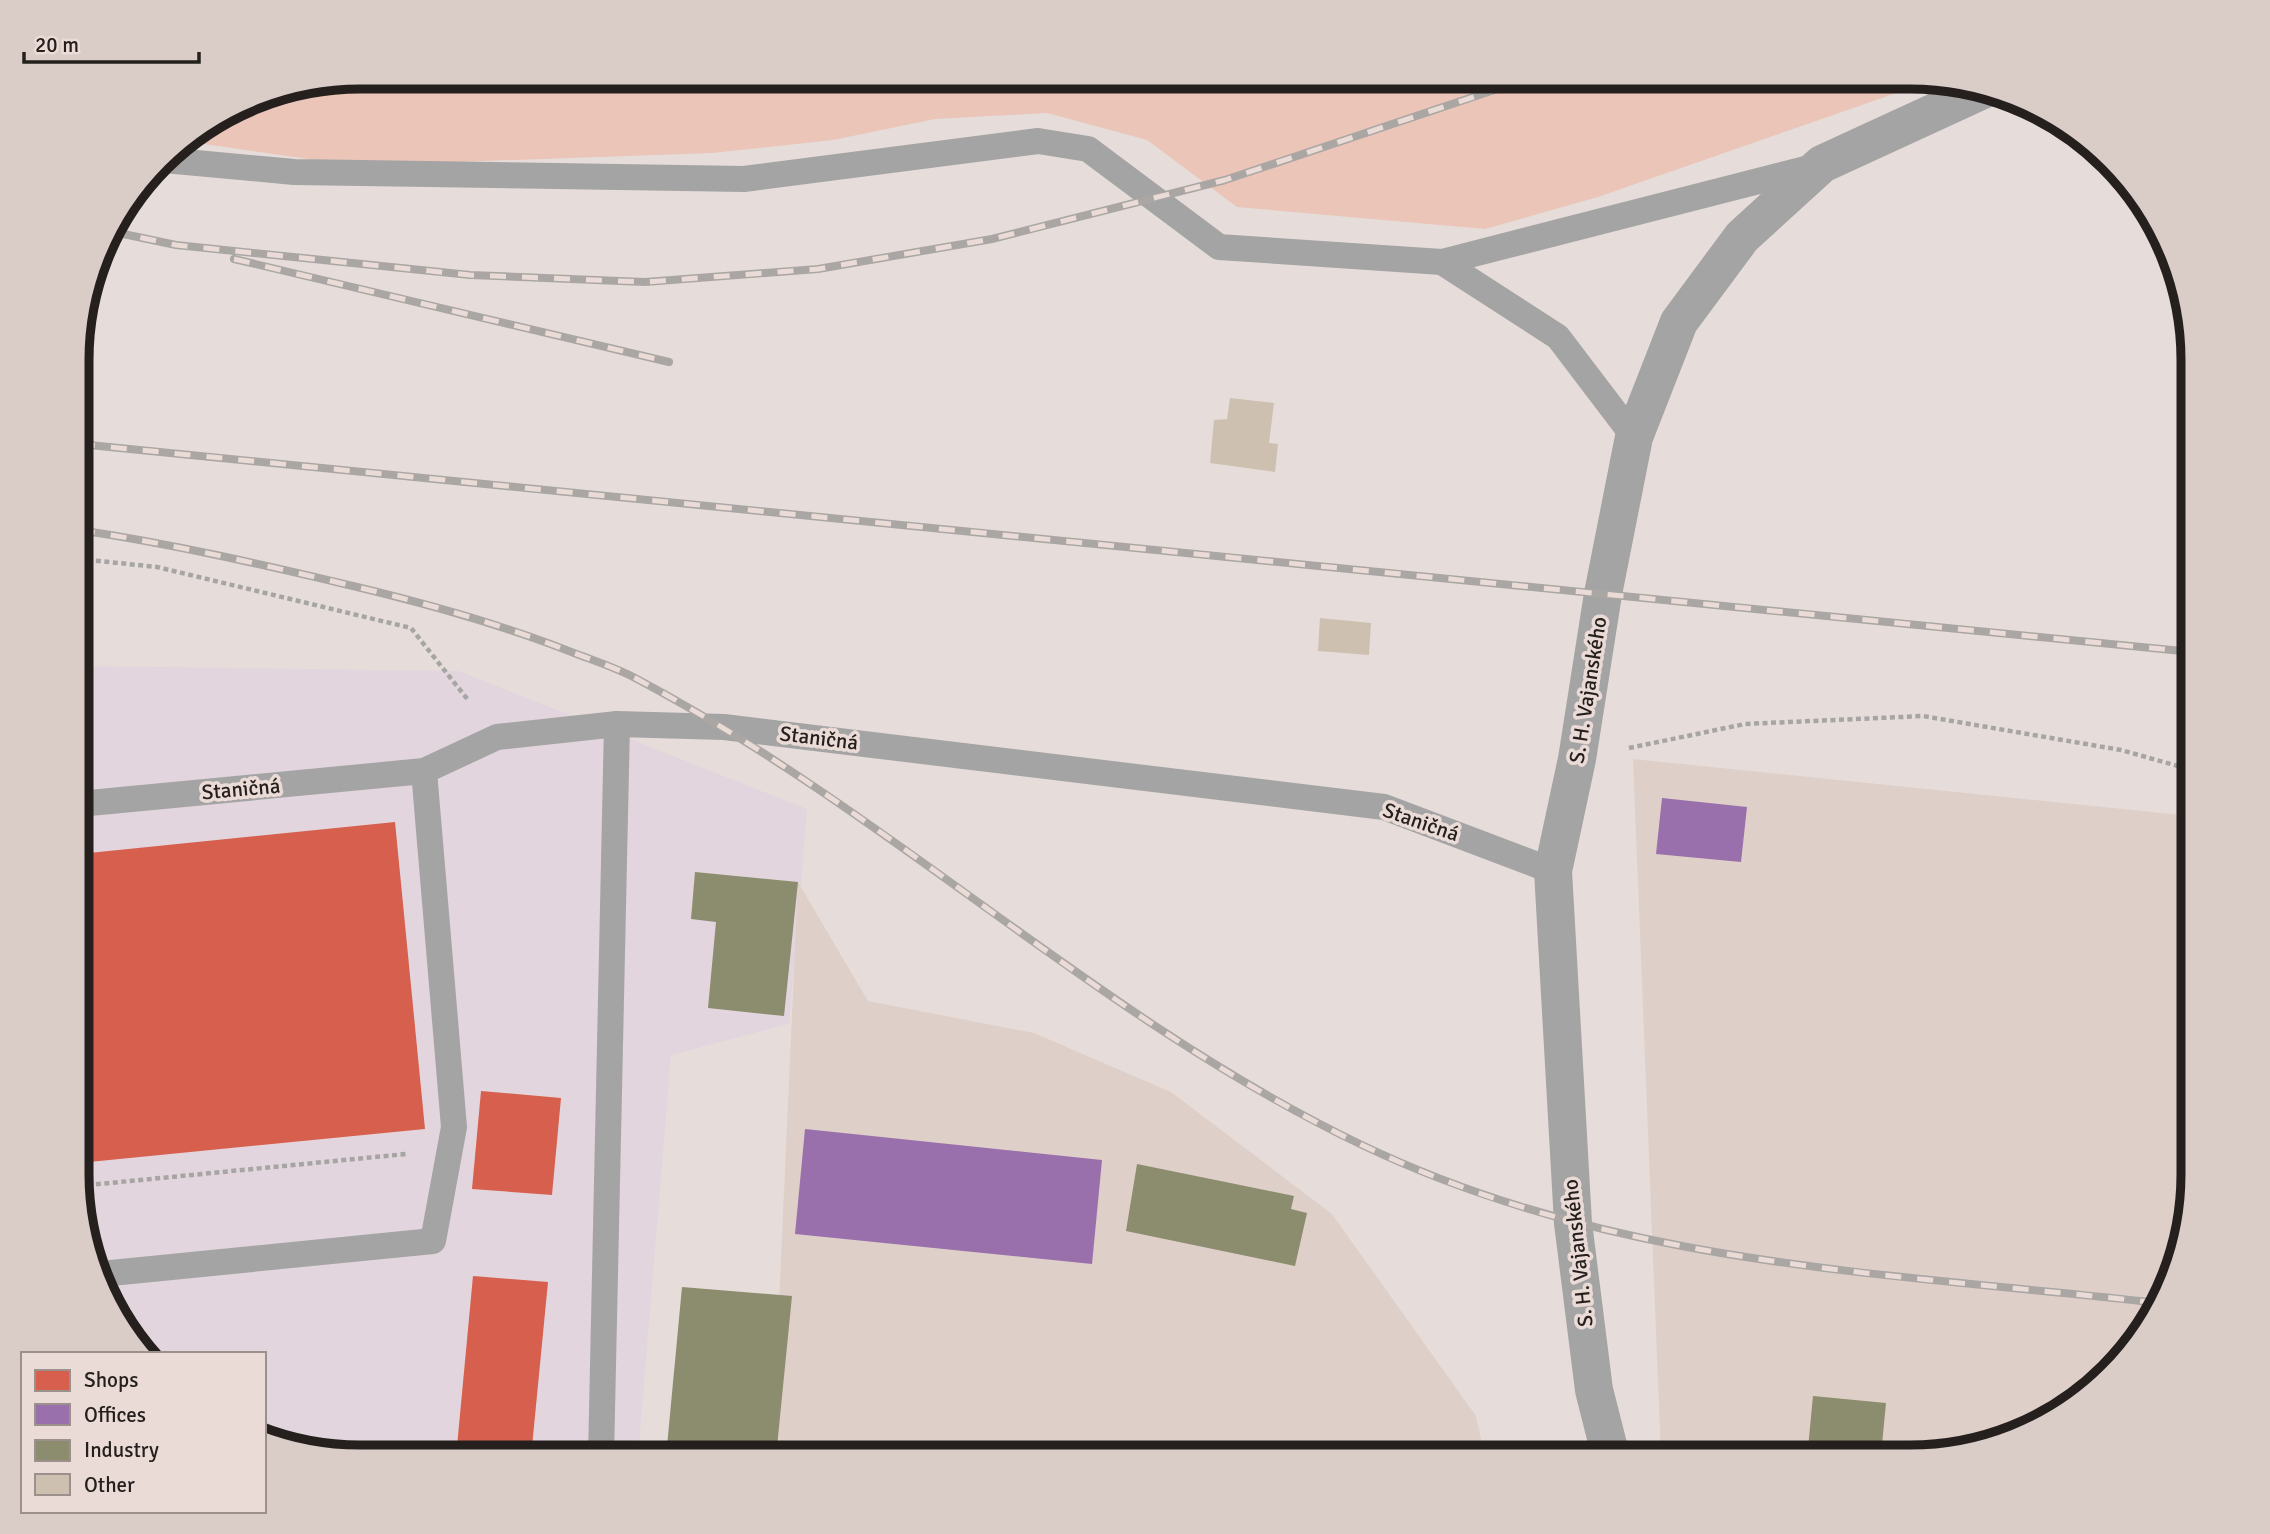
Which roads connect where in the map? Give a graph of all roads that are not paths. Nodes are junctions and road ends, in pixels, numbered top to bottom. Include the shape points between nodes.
1 (1970, 96) edge
2 (177, 161) edge
3 (1822, 164) junction
4 (1442, 262) junction
5 (1634, 437) junction
6 (617, 724) junction
7 (424, 771) junction
8 (89, 803) edge
9 (1553, 871) junction
10 (109, 1273) edge
11 (601, 1445) edge
12 (1608, 1445) edge

1 - 3 street, S. H. Vajanského
2 - 4 lane via 294,172 744,178 1038,141 1088,149 1219,247
3 - 4 lane
3 - 5 street, S. H. Vajanského via 1742,237 1679,322
4 - 5 lane via 1559,337
5 - 9 street, S. H. Vajanského
6 - 7 lane, Staničná via 497,737
6 - 9 lane, Staničná via 724,727 1384,807
6 - 11 lane
7 - 8 lane, Staničná
7 - 10 lane via 454,1128 432,1241
9 - 12 street, S. H. Vajanského via 1573,1223 1594,1390

